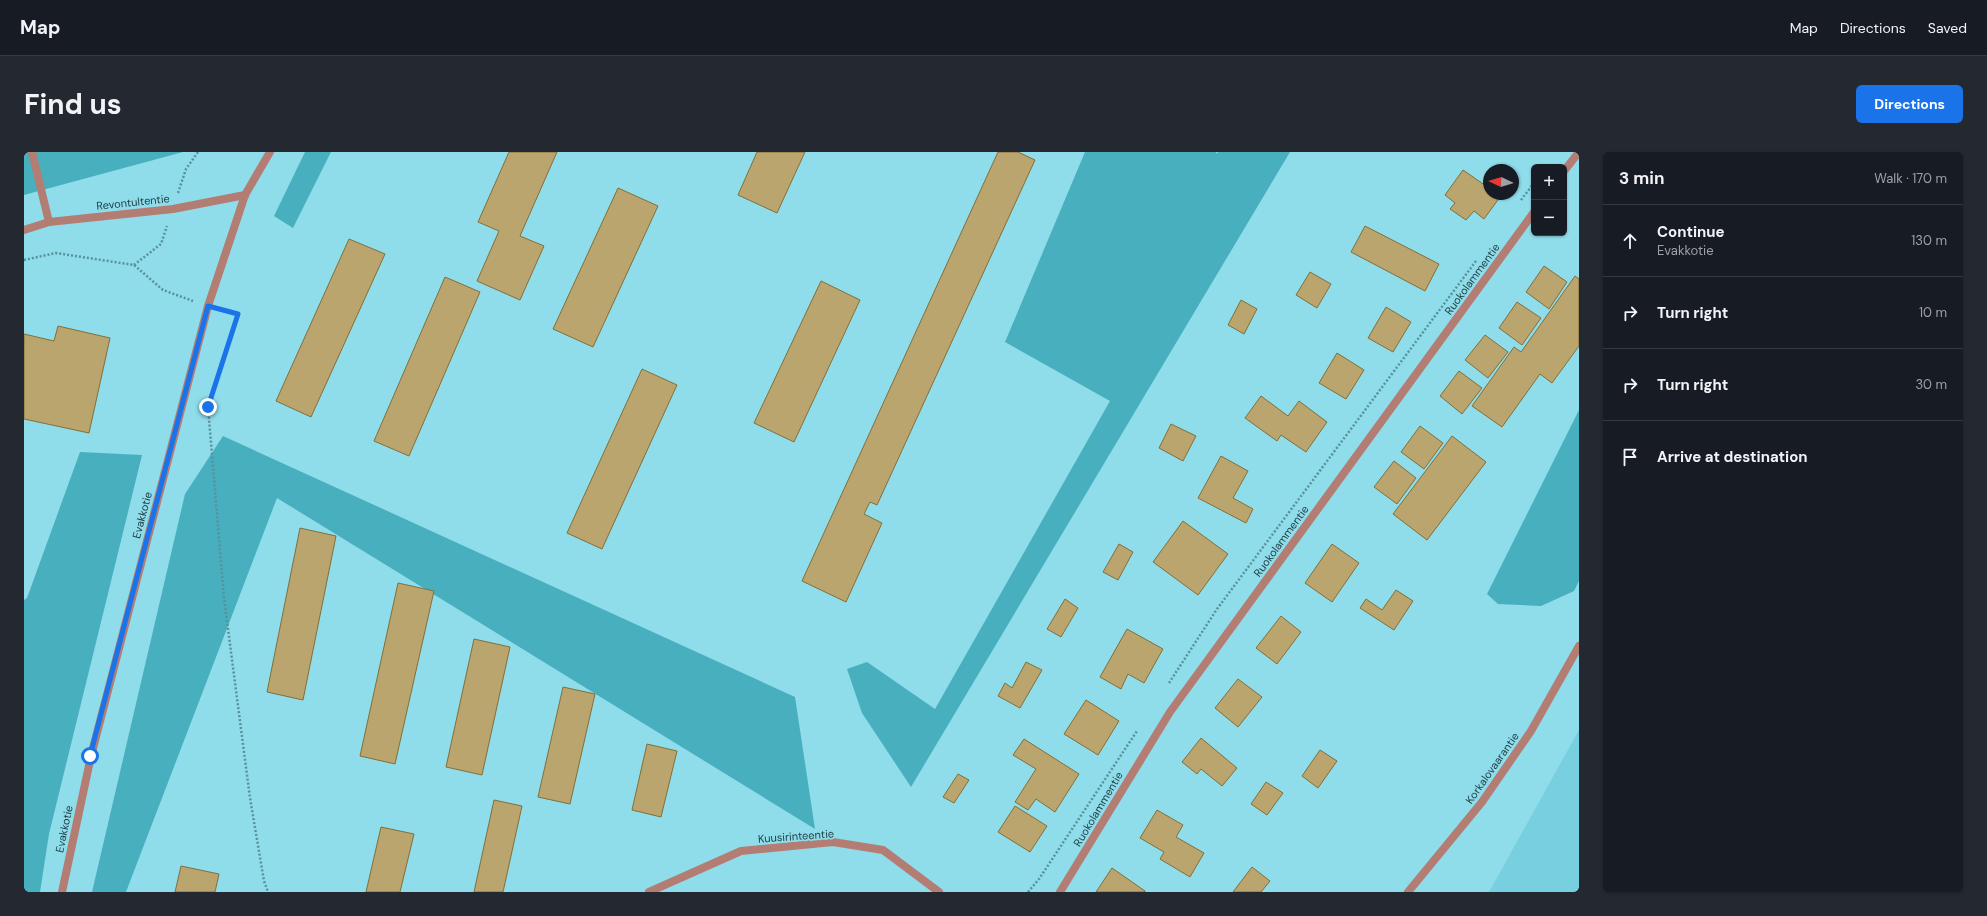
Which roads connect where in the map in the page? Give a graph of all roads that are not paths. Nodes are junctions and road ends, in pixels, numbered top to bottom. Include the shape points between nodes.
1 (32, 152) edge
2 (270, 152) edge
3 (1579, 152) edge
4 (1567, 167) edge
5 (244, 195) junction
6 (1531, 216) edge
7 (49, 222) junction
8 (24, 230) edge
9 (1579, 646) edge
10 (62, 892) edge
11 (649, 892) edge
12 (939, 892) edge
13 (1060, 892) edge
14 (1408, 892) edge

1 - 7 street
2 - 5 street, Evakkotie
3 - 4 street
5 - 7 street, Revontultentie via 173,209
5 - 10 street, Evakkotie via 208,306 90,756
6 - 13 street, Ruokolammentie via 1170,712
7 - 8 street, Revontultentie
9 - 14 street, Korkalovaarantie via 1531,731 1509,764 1482,802
11 - 12 street, Kuusirinteentie via 741,851 833,842 883,850

